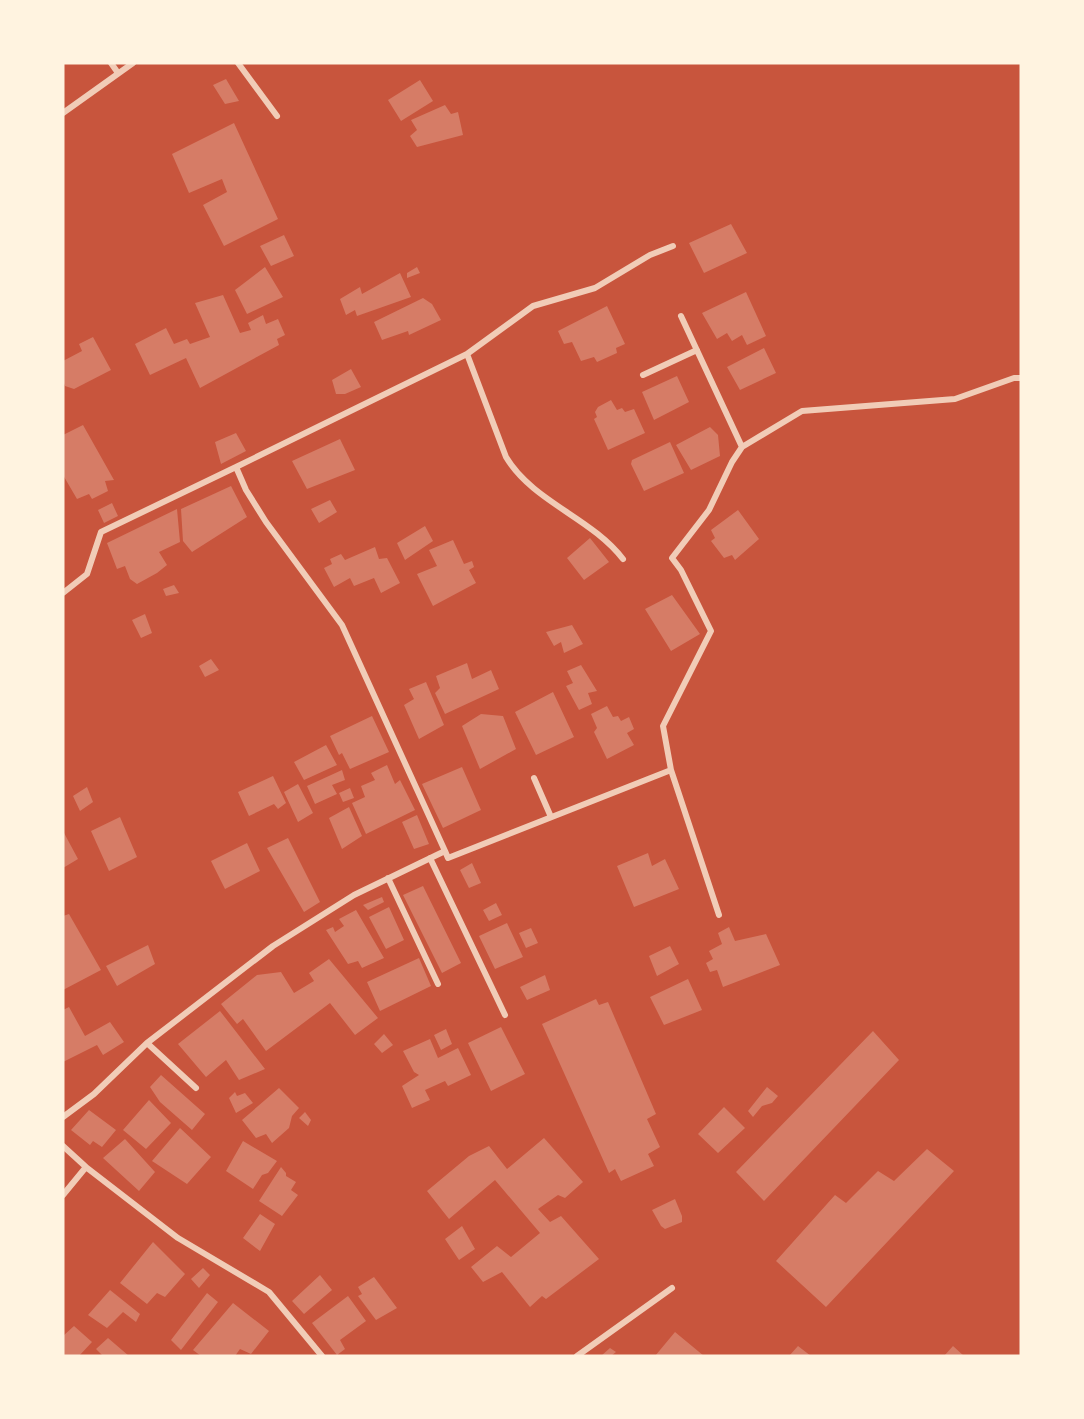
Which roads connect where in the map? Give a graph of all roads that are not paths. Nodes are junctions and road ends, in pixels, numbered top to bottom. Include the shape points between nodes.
1 (111, 63) edge
2 (133, 63) edge
3 (238, 63) edge
4 (118, 73) junction
5 (63, 113) edge
6 (277, 116) dead end
7 (673, 246) dead end
8 (681, 316) dead end
9 (697, 350) junction
10 (467, 354) junction
11 (643, 375) dead end
12 (1021, 378) edge
13 (742, 447) junction
14 (236, 467) junction
15 (623, 559) dead end
16 (63, 593) edge
17 (671, 770) junction
18 (534, 778) dead end
19 (551, 817) junction
20 (445, 851) junction
21 (430, 858) junction
22 (388, 878) junction
23 (719, 915) dead end
24 (438, 984) dead end
25 (505, 1015) dead end
26 (147, 1043) junction
27 (196, 1088) dead end
28 (63, 1117) edge
29 (63, 1146) edge
30 (86, 1167) junction
31 (63, 1194) edge
32 (672, 1288) dead end
33 (321, 1356) edge
34 (577, 1356) edge

1 - 4 street
2 - 4 street
3 - 6 street
4 - 5 street
7 - 10 street via 595,288 533,306
8 - 9 street
9 - 11 street
9 - 13 street
10 - 14 street
10 - 15 street via 512,466 613,545
12 - 13 street via 955,399 802,411
13 - 17 street via 709,510 672,558 711,630 663,726
14 - 16 street via 101,532 87,574
14 - 20 street via 266,522 342,625
17 - 19 street
17 - 23 street
18 - 19 street
19 - 20 street via 448,858
20 - 21 street
21 - 22 street
21 - 25 street
22 - 24 street
22 - 26 street via 273,946
26 - 27 street
26 - 28 street via 94,1094
29 - 30 street
30 - 31 street
30 - 33 street via 178,1238 269,1292
32 - 34 street

